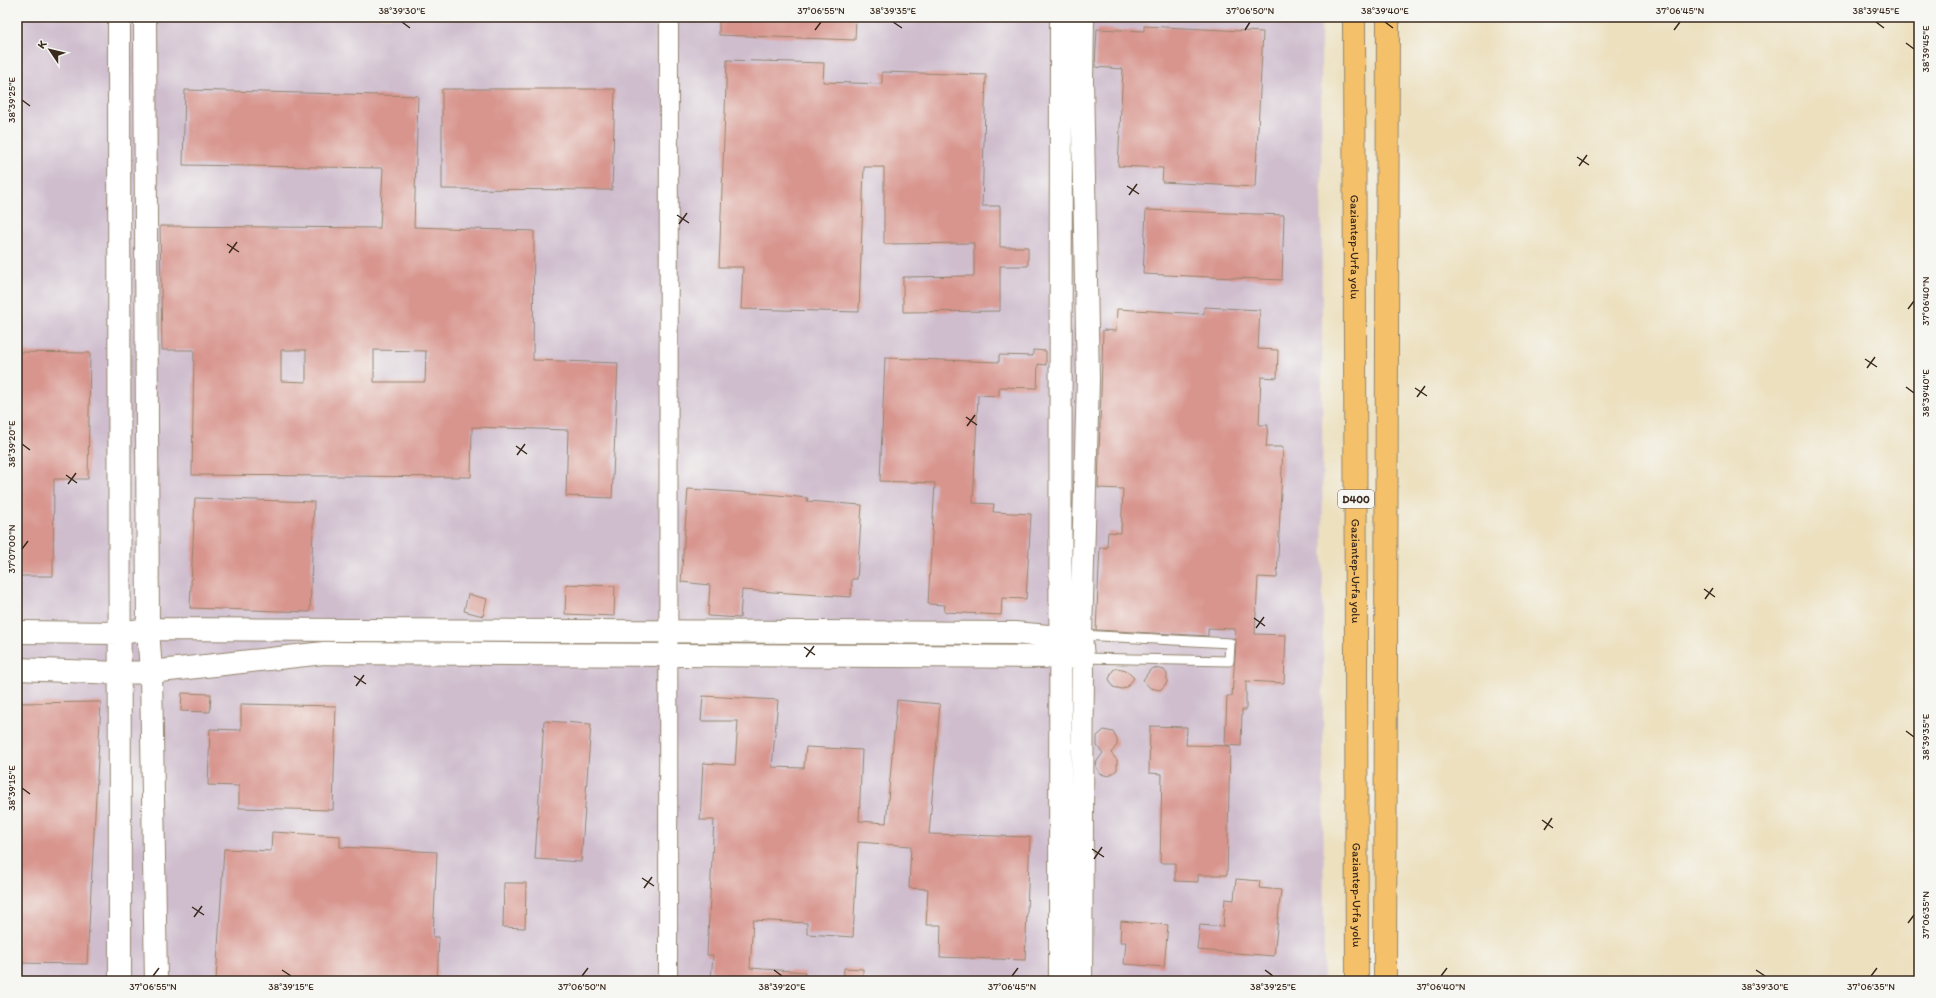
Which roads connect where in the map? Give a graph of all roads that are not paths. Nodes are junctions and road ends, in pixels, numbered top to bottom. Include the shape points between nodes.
1 (119, 17) edge
2 (146, 17) edge
3 (669, 17) edge
4 (1061, 17) edge
5 (1083, 17) edge
6 (1354, 17) edge
7 (1388, 17) edge
8 (148, 629) junction
9 (17, 632) edge
10 (669, 632) junction
11 (120, 633) junction
12 (1081, 635) junction
13 (1060, 647) junction
14 (670, 654) junction
15 (1083, 658) junction
16 (17, 669) edge
17 (151, 672) junction
18 (118, 673) junction
19 (120, 981) edge
20 (156, 981) edge
21 (668, 981) edge
22 (1060, 981) edge
23 (1081, 981) edge
24 (1357, 981) edge
25 (1385, 981) edge

1 - 11 street
2 - 8 street
3 - 10 street
4 - 13 street
5 - 12 street via 1088,379
6 - 24 highway, Gaziantep-Urfa yolu / D400
7 - 25 highway, D400
8 - 10 street
8 - 11 street
8 - 17 street
9 - 11 street
10 - 13 street via 1014,633
10 - 14 street
11 - 18 street
12 - 13 street
12 - 15 street
12 - 15 lane via 1230,643 1229,661
13 - 14 street
13 - 15 street
13 - 22 street
14 - 17 street via 324,653
14 - 21 street
15 - 23 street
16 - 18 street
17 - 18 street
17 - 20 street
18 - 19 street

